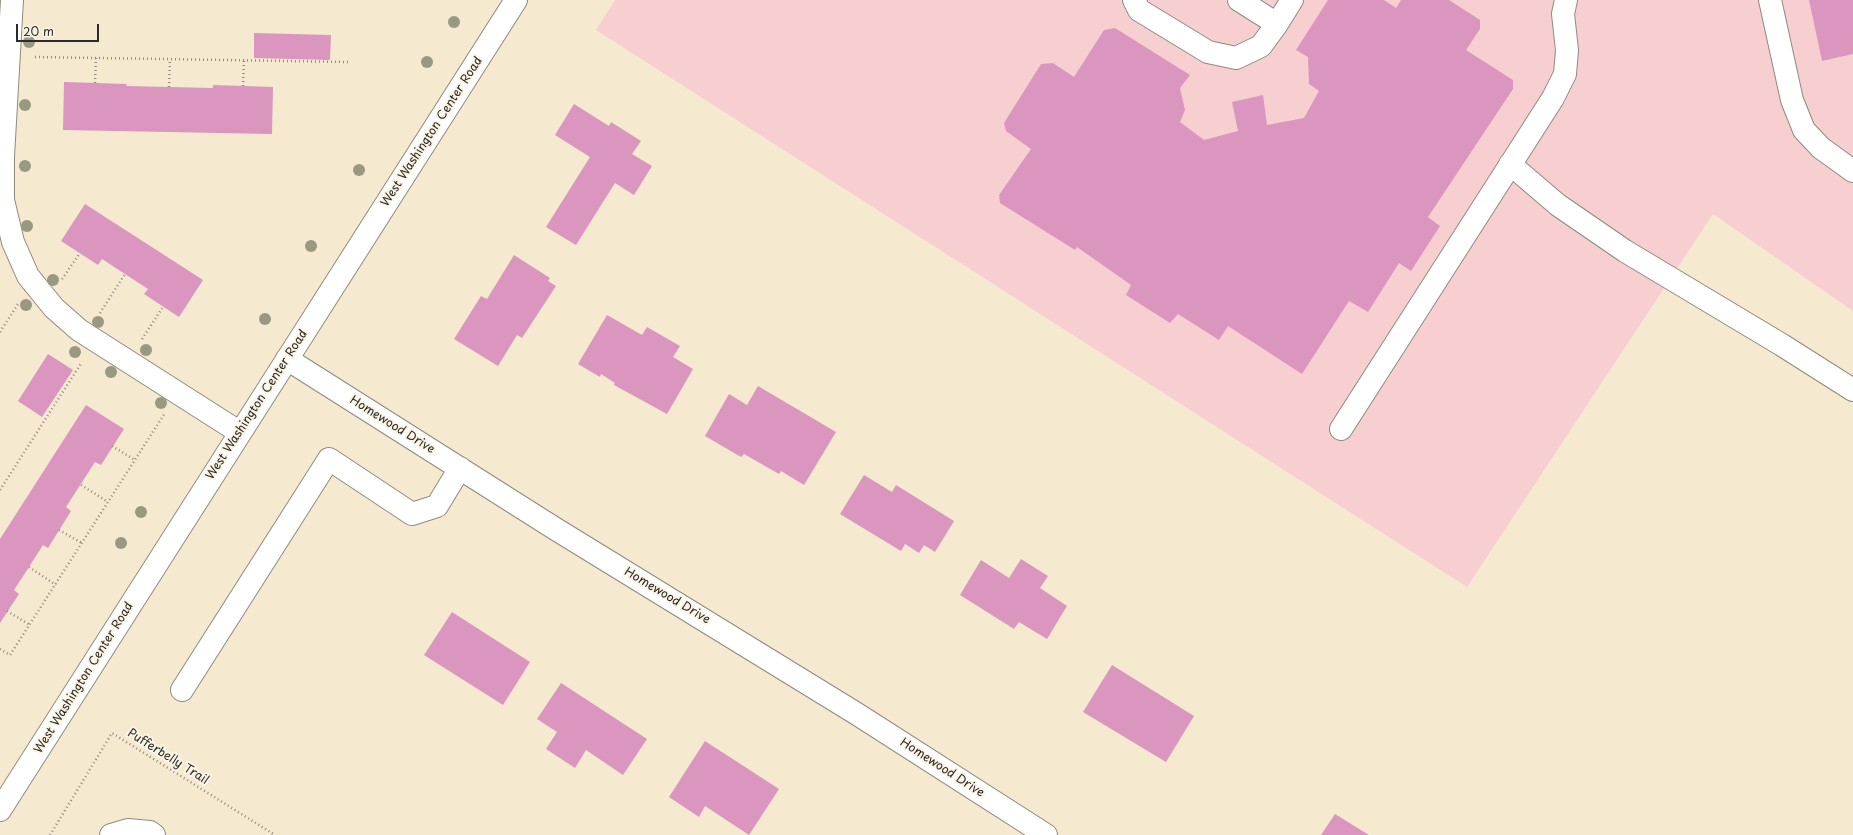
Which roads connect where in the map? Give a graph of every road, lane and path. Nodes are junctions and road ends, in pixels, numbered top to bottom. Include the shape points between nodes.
1 (12, 0) edge
2 (516, 0) edge
3 (1134, 0) edge
4 (1239, 0) edge
5 (1292, 0) edge
6 (1566, 0) edge
7 (1770, 0) edge
8 (1277, 24) junction
9 (35, 56) dead end
10 (96, 58) junction
11 (170, 59) junction
12 (244, 61) junction
13 (350, 62) dead end
14 (95, 82) dead end
15 (243, 86) dead end
16 (169, 87) dead end
17 (1510, 164) junction
18 (1853, 171) edge
19 (80, 253) dead end
20 (125, 274) dead end
21 (61, 281) dead end
22 (18, 304) dead end
23 (163, 307) dead end
24 (99, 315) dead end
25 (0, 332) edge
26 (140, 341) dead end
27 (287, 359) junction
28 (82, 361) dead end
29 (1853, 390) edge
30 (165, 413) dead end
31 (1341, 429) dead end
32 (239, 432) junction
33 (112, 446) dead end
34 (135, 460) junction
35 (460, 468) junction
36 (81, 485) dead end
37 (0, 490) edge
38 (108, 502) junction
39 (59, 530) dead end
40 (82, 543) junction
41 (29, 567) dead end
42 (56, 585) junction
43 (7, 611) dead end
44 (30, 625) junction
45 (0, 649) edge
46 (182, 690) dead end
47 (0, 810) edge
48 (50, 835) edge
49 (112, 835) edge
50 (154, 835) edge
51 (275, 835) edge
52 (1046, 835) edge

1 - 32 street via 3,200 12,242 28,276 54,308 79,330
2 - 27 street, West Washington Center Road
3 - 8 street via 1140,10 1208,52 1236,58 1261,46
4 - 8 street
5 - 8 street
6 - 17 street via 1563,14 1567,50 1565,74 1553,98
7 - 18 street via 1792,100 1804,130 1821,148
9 - 10 path
10 - 11 path
10 - 14 path
11 - 12 path
11 - 16 path
12 - 13 path
12 - 15 path
17 - 29 street via 1558,205 1625,251
17 - 31 street
19 - 21 path
20 - 24 path
22 - 25 path
23 - 26 path
27 - 32 street, West Washington Center Road
27 - 35 street, Homewood Drive
28 - 37 path
30 - 34 path
32 - 47 street, West Washington Center Road
33 - 34 path
34 - 38 path
35 - 46 street via 437,506 412,514 329,459
35 - 52 street, Homewood Drive
36 - 38 path
38 - 40 path
39 - 40 path
40 - 42 path
41 - 42 path
42 - 44 path
43 - 44 path
44 - 45 path via 10,656
48 - 51 path, Pufferbelly Trail via 112,733
49 - 50 street via 128,830 150,832

